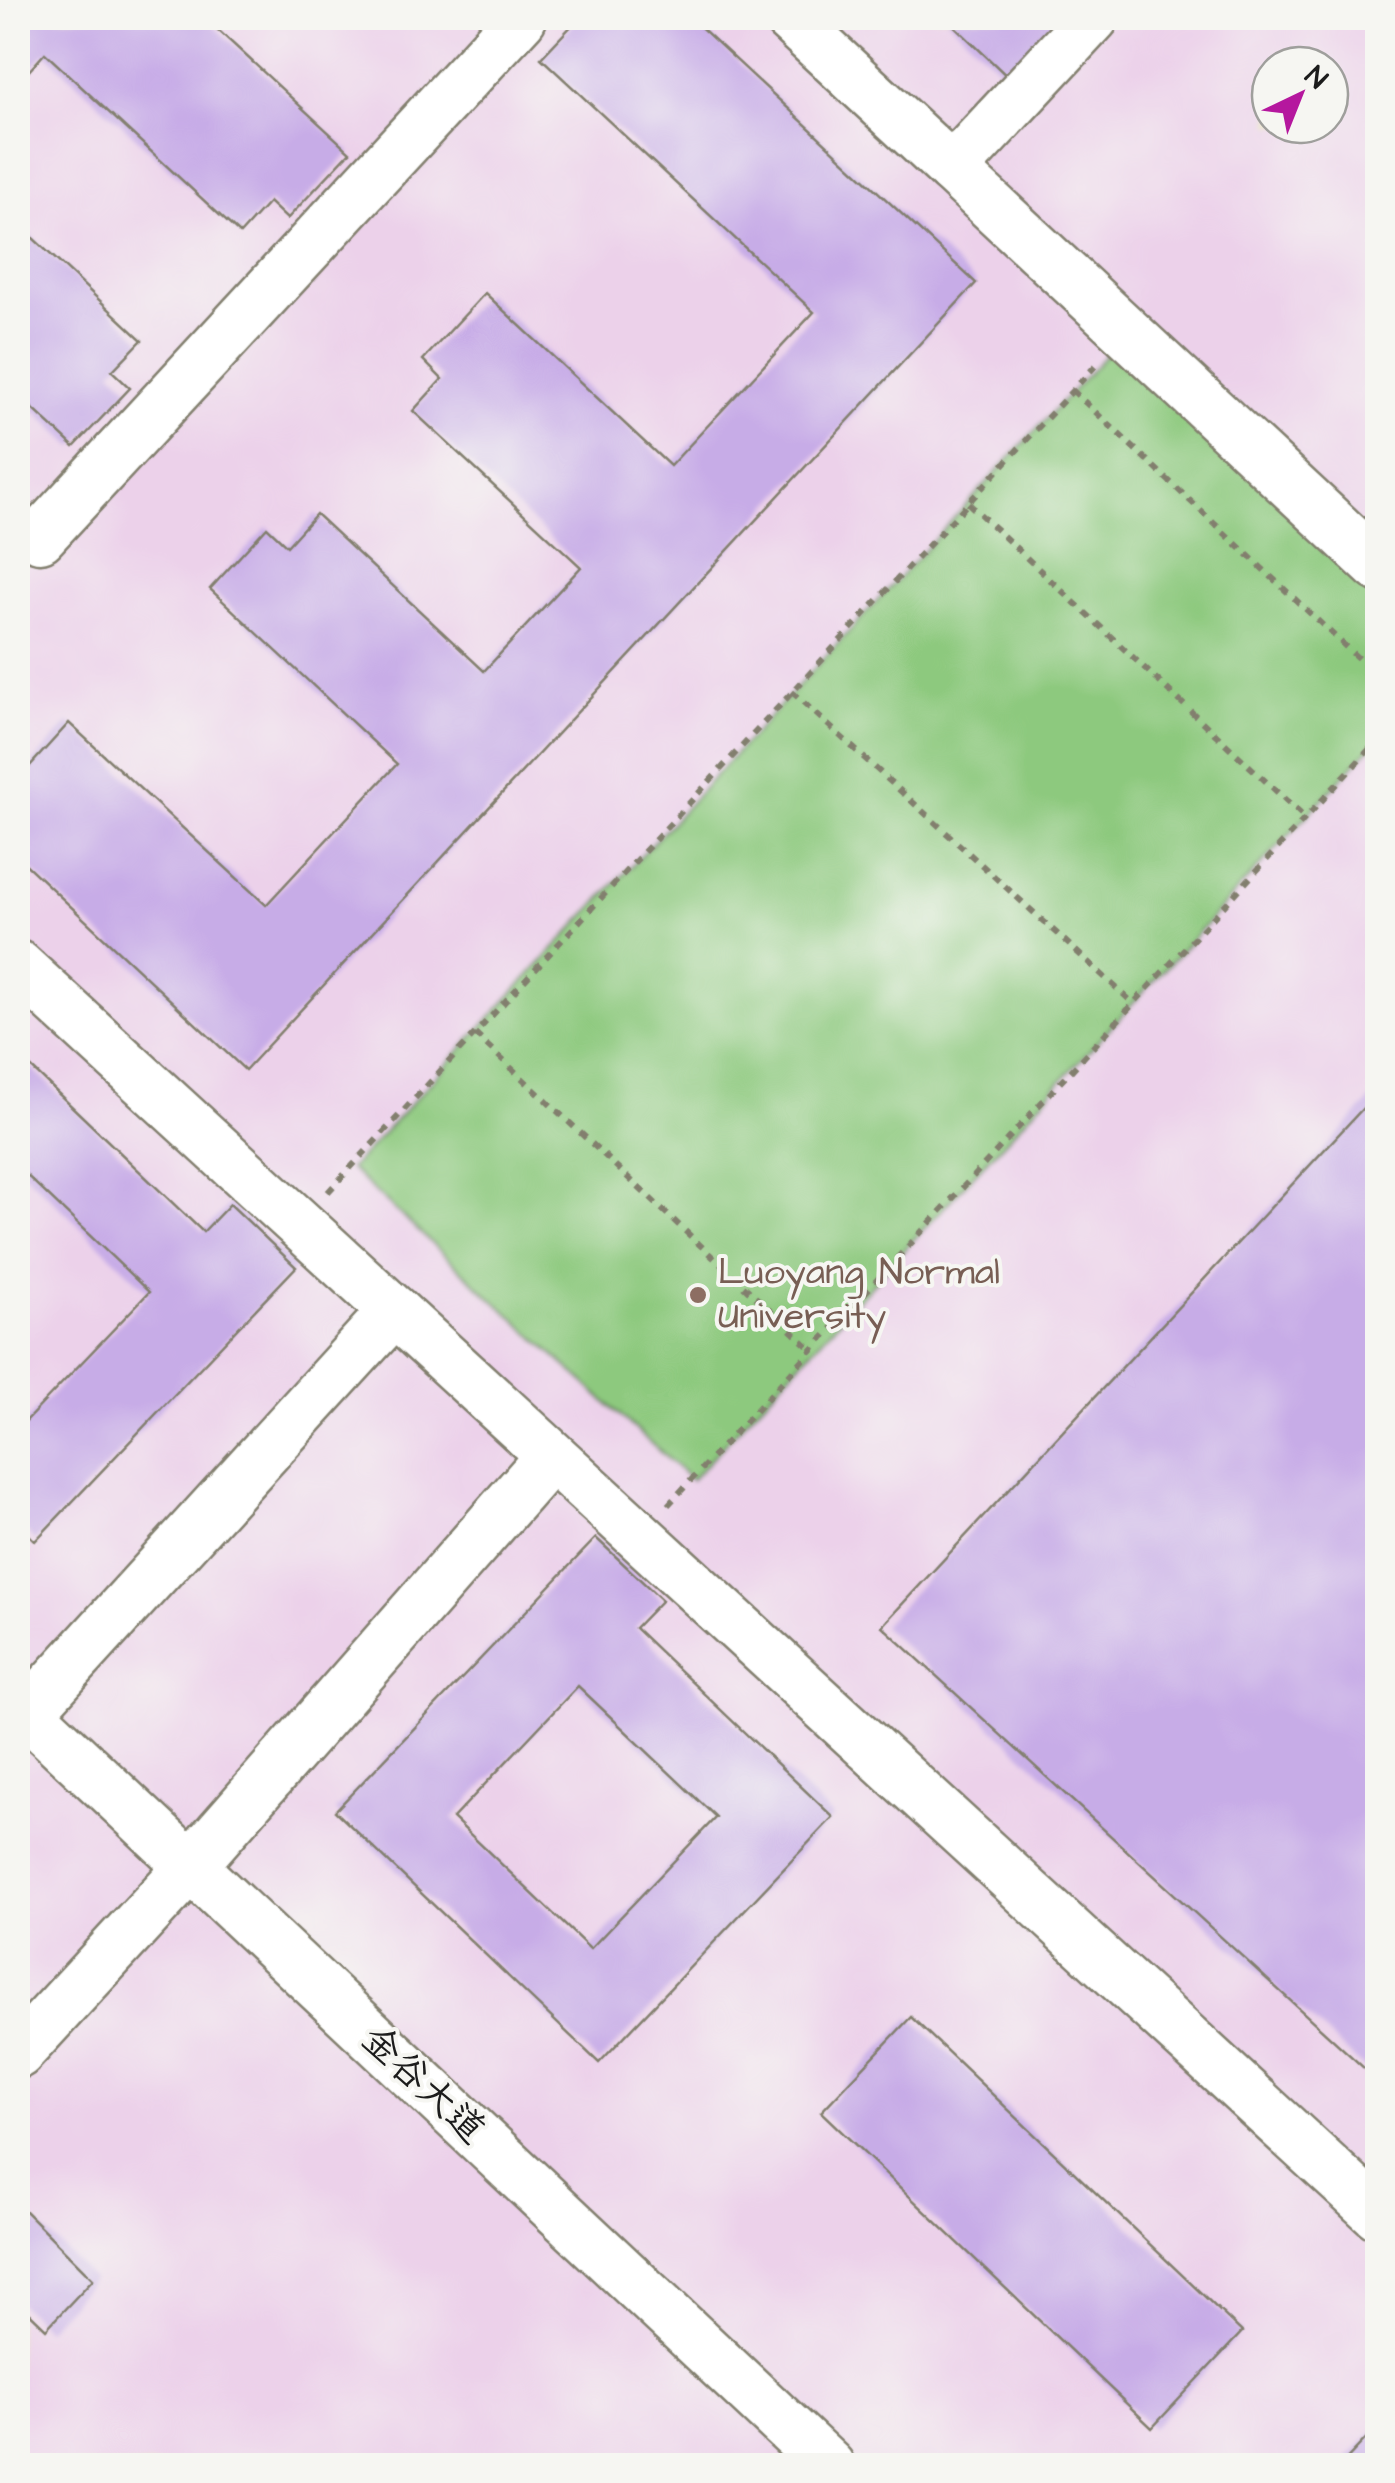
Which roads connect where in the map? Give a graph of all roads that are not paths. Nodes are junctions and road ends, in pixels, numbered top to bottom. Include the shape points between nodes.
1 (521, 18) edge
2 (789, 18) edge
3 (1094, 18) edge
4 (952, 169) junction
5 (25, 539) edge
6 (1378, 566) edge
7 (18, 966) edge
8 (394, 1311) junction
9 (551, 1456) junction
10 (21, 1713) edge
11 (190, 1867) junction
12 (18, 2052) edge
13 (1378, 2214) edge
14 (829, 2466) edge

1 - 5 lane
2 - 4 lane
3 - 4 lane
4 - 6 lane
7 - 8 lane
8 - 9 lane
8 - 10 lane
9 - 11 lane
9 - 13 lane
10 - 11 lane, 金谷大道
11 - 12 lane
11 - 14 lane, 金谷大道

